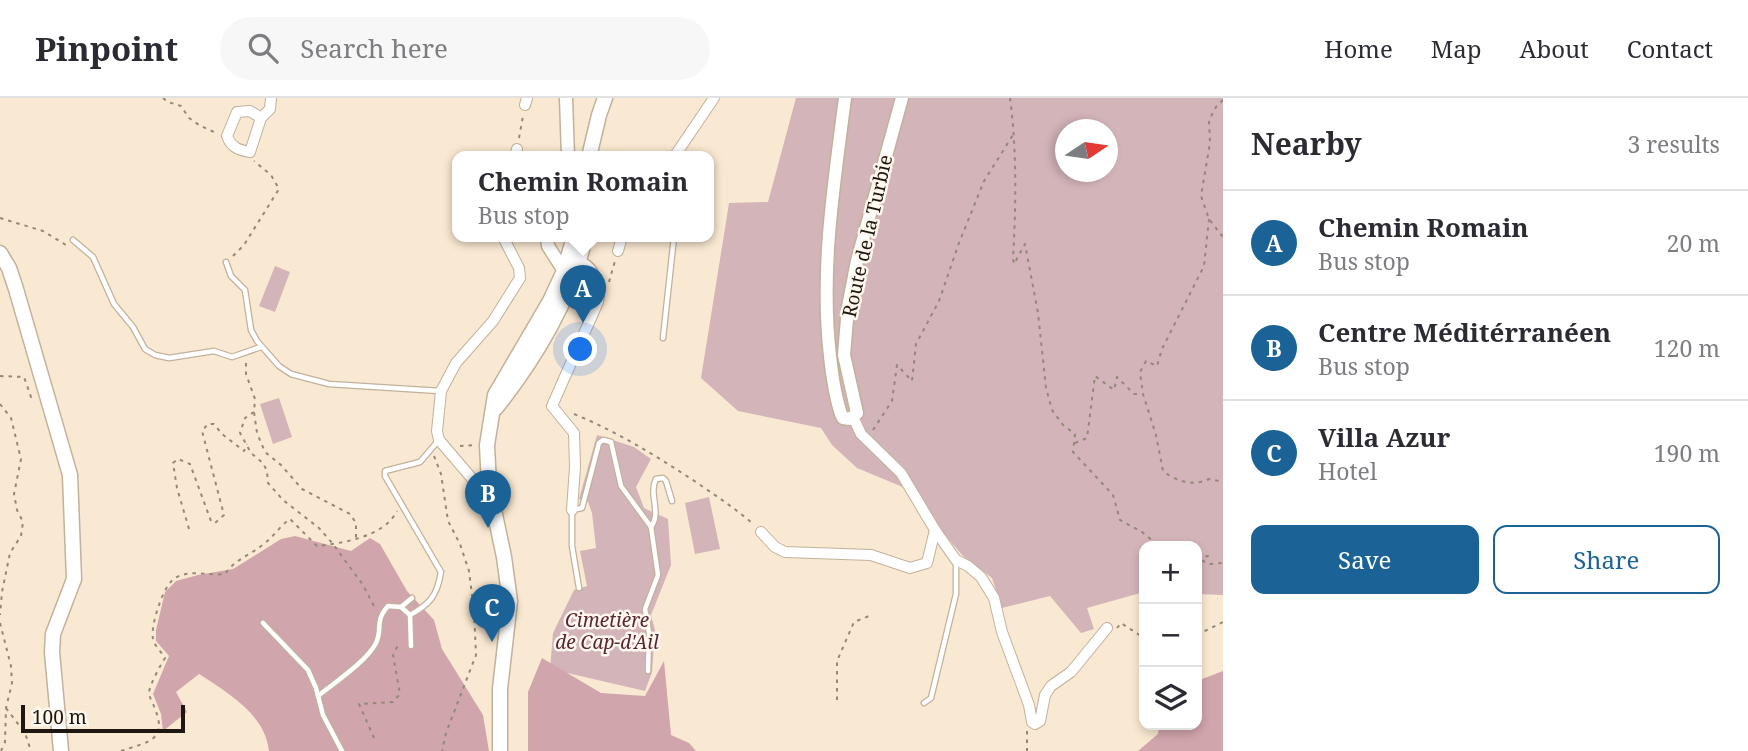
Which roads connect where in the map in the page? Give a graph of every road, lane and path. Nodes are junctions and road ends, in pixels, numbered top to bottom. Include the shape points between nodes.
1 (163, 98) edge
2 (271, 98) edge
3 (566, 98) edge
4 (606, 98) edge
5 (714, 98) edge
6 (845, 98) edge
7 (902, 98) edge
8 (1010, 98) edge
9 (1223, 100) edge
10 (526, 102) edge
11 (261, 118) junction
12 (1015, 133) junction
13 (222, 139) dead end
14 (241, 150) junction
15 (516, 151) edge
16 (568, 151) edge
17 (590, 151) edge
18 (600, 151) edge
19 (678, 151) edge
20 (0, 218) edge
21 (1209, 219) junction
22 (1223, 237) edge
23 (73, 240) dead end
24 (506, 242) edge
25 (548, 242) edge
26 (557, 242) edge
27 (574, 242) edge
28 (582, 242) edge
29 (621, 242) edge
30 (673, 242) edge
31 (72, 249) dead end
32 (618, 251) dead end
33 (0, 253) edge
34 (574, 258) junction
35 (226, 262) joint
36 (564, 271) junction
37 (593, 273) junction
38 (574, 292) junction
39 (592, 316) junction
40 (663, 338) dead end
41 (261, 347) junction
42 (248, 351) junction
43 (0, 376) edge
44 (441, 391) junction
45 (1143, 394) junction
46 (43, 402) dead end
47 (0, 404) edge
48 (554, 406) junction
49 (493, 411) junction
50 (254, 412) junction
51 (853, 417) junction
52 (871, 435) dead end
53 (443, 443) junction
54 (1074, 443) junction
55 (247, 444) junction
56 (487, 445) junction
57 (431, 449) junction
58 (1223, 482) edge
59 (489, 486) junction
60 (672, 501) dead end
61 (398, 510) dead end
62 (572, 510) junction
63 (651, 527) junction
64 (189, 529) dead end
65 (934, 530) junction
66 (761, 532) joint
67 (356, 538) junction
68 (1153, 541) edge
69 (333, 544) junction
70 (1202, 557) edge
71 (956, 560) junction
72 (1223, 563) edge
73 (579, 588) dead end
74 (412, 598) dead end
75 (401, 607) junction
76 (0, 615) edge
77 (410, 615) junction
78 (379, 616) junction
79 (869, 616) dead end
80 (1223, 622) edge
81 (0, 623) edge
82 (263, 623) dead end
83 (1121, 623) dead end
84 (1107, 628) dead end
85 (1202, 632) edge
86 (1139, 635) edge
87 (398, 645) dead end
88 (411, 646) dead end
89 (648, 671) dead end
90 (318, 696) junction
91 (837, 700) dead end
92 (924, 703) dead end
93 (6, 708) junction
94 (1026, 737) dead end
95 (374, 738) dead end
96 (1, 751) edge
97 (31, 751) edge
98 (61, 751) edge
99 (121, 751) edge
100 (342, 751) edge
101 (442, 751) edge
102 (500, 751) edge
103 (1027, 751) edge

1 - 13 path via 181,106 189,117
2 - 11 street via 270,109
3 - 16 street
4 - 17 main road
4 - 18 main road
5 - 19 street
6 - 51 street, Route de la Turbie via 825,284 839,411 843,418
7 - 51 street, Route de la Turbie via 848,307 844,355 856,405
8 - 12 path
9 - 21 path via 1209,120 1201,197
10 - 15 path
11 - 14 street via 250,152
11 - 14 street via 250,111 237,112 227,136 230,144
12 - 52 path via 984,181 939,301 916,344 912,381 897,365 892,401
12 - 54 path via 1013,259 1014,264 1025,244 1046,388 1052,410 1074,434
14 - 35 path via 271,175 279,189 244,246
20 - 31 path via 43,231
21 - 22 path
21 - 45 path via 1204,266 1161,349 1157,366 1146,361 1140,372
23 - 42 lane via 93,257 114,304 145,349 169,358 214,351 232,357
24 - 44 street via 520,278 493,321 456,363
25 - 36 street
26 - 34 street
27 - 34 main road
28 - 34 main road
29 - 32 street
30 - 40 lane
33 - 98 main road via 16,289 70,475 75,579 53,634 52,652
34 - 36 main road
34 - 37 street
34 - 38 main road
35 - 41 lane via 231,276 245,290 251,330
36 - 38 main road
36 - 49 main road via 495,395
37 - 38 street via 592,287
37 - 39 street via 600,293
38 - 39 street via 590,303
38 - 49 main road
39 - 48 street
41 - 42 lane
41 - 44 lane via 291,374 329,384
42 - 50 path via 246,374 255,399
43 - 46 path via 24,377 31,397
44 - 53 street via 437,431
45 - 54 path via 1134,394 1117,377 1114,390 1095,376 1087,438
45 - 58 path via 1163,471 1187,482
47 - 76 path via 11,418 21,459 14,494 23,522 21,536 10,553
48 - 62 street via 574,433
48 - 66 path via 652,453 739,511
49 - 56 main road
50 - 55 path via 245,418 240,433
50 - 67 path via 265,452 302,489 350,514 356,523
51 - 65 street via 861,434 901,473
53 - 56 path
53 - 57 lane
53 - 59 street via 475,482
54 - 68 path via 1073,452 1113,495 1120,520
55 - 64 path via 244,451 214,424 202,431 224,516 215,523 190,464 178,459 173,463
55 - 69 path via 263,463 268,483
56 - 59 main road
57 - 77 lane via 420,462 386,471 390,487 441,572 427,606
57 - 101 path via 442,474 448,521 469,571 476,655
59 - 102 main road via 510,601 500,689
60 - 63 lane via 666,481 656,479 656,520
61 - 67 path via 386,525
62 - 63 lane via 582,508 599,443 606,440 613,447 621,486
62 - 73 lane
63 - 89 lane via 658,575 645,609
65 - 66 street via 928,564 910,568 871,555 785,552
65 - 71 street
67 - 69 path
69 - 78 path
69 - 99 path via 317,546 290,519 267,542 232,563 225,574 199,572 174,578 162,592 152,635 165,658 149,693 161,724 159,732 151,741
70 - 72 path via 1208,556 1203,561 1210,564
71 - 84 street via 981,576 994,598 1035,724 1051,686 1071,672
71 - 92 lane via 956,594 931,698
74 - 75 lane
75 - 77 lane
75 - 78 lane via 388,606
77 - 88 lane
78 - 90 lane via 376,642
79 - 91 path via 854,622 837,661
80 - 85 path
81 - 93 path via 12,683
82 - 90 lane via 307,670
83 - 86 path
87 - 95 path via 393,656 400,694 393,702 359,704
90 - 100 lane
93 - 96 path
93 - 97 path via 25,733
94 - 103 path

